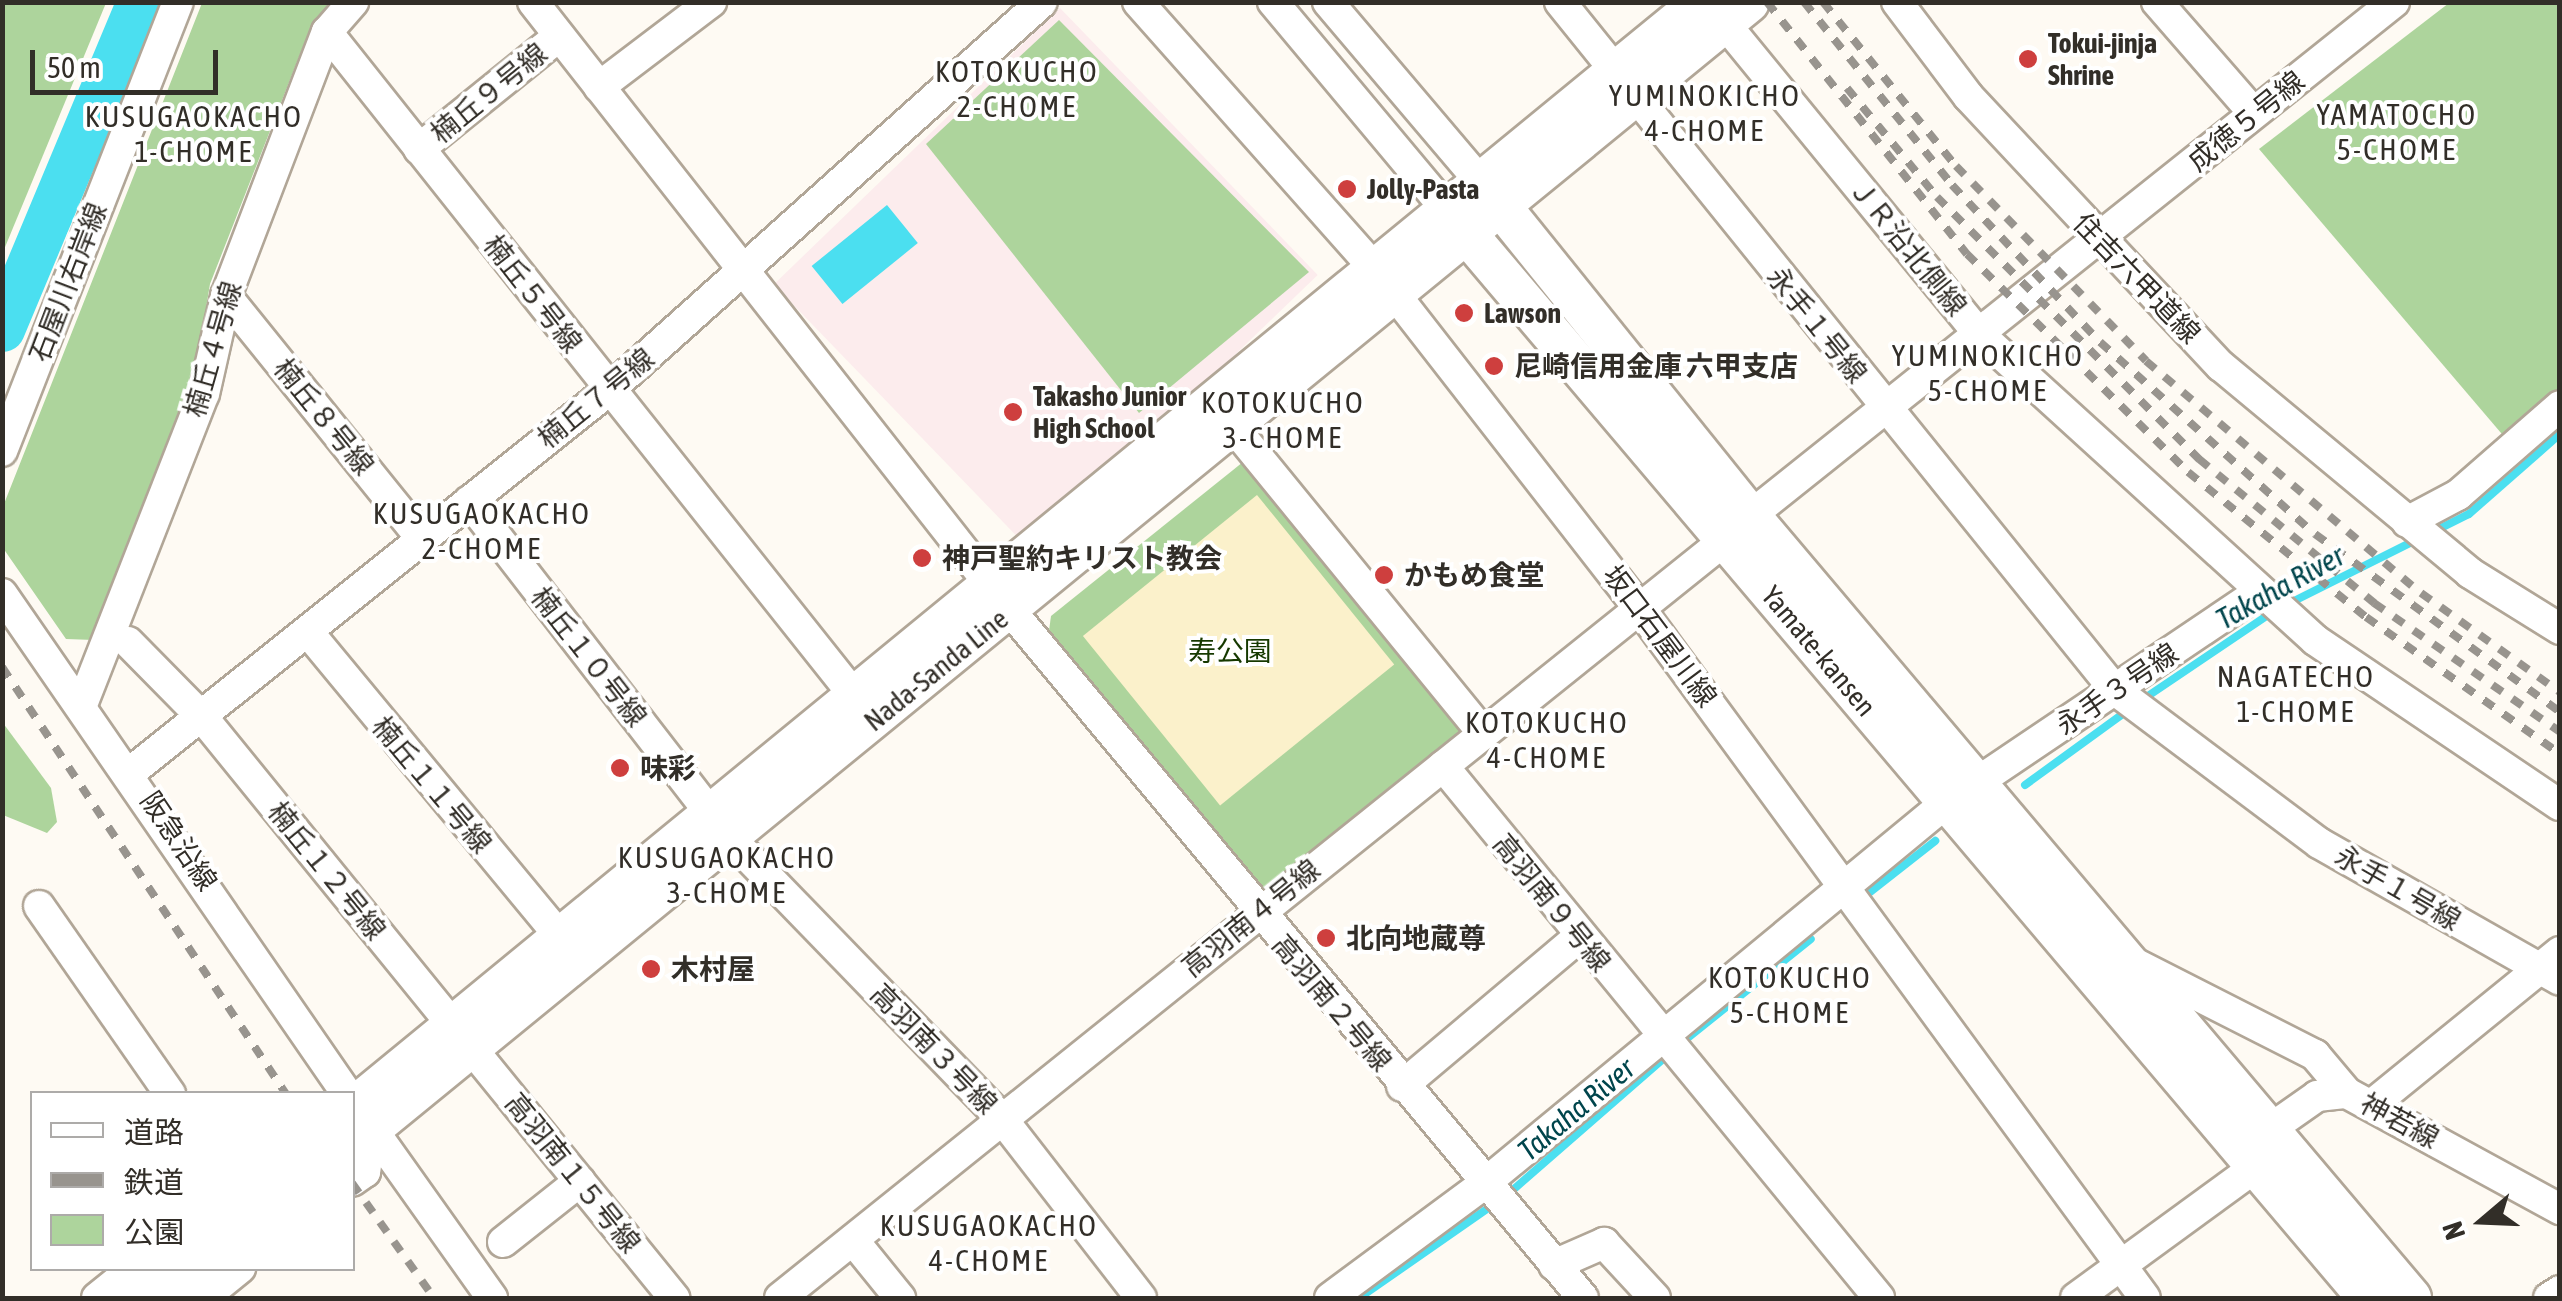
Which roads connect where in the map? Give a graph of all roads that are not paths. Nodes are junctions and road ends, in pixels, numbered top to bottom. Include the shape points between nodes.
1 (178, 2) edge
2 (353, 2) edge
3 (532, 2) edge
4 (711, 2) edge
5 (1042, 2) edge
6 (1138, 2) edge
7 (1273, 2) edge
8 (1328, 2) edge
9 (1560, 2) edge
10 (1897, 2) edge
11 (2158, 2) edge
12 (2394, 2) edge
13 (1720, 8) edge
14 (327, 32) junction
15 (560, 36) junction
16 (1625, 84) junction
17 (600, 87) junction
18 (2254, 114) junction
19 (418, 149) junction
20 (1490, 193) junction
21 (1456, 221) junction
22 (2099, 241) junction
23 (746, 271) junction
24 (1386, 283) junction
25 (226, 296) junction
26 (1979, 334) junction
27 (609, 390) junction
28 (2560, 406) edge
29 (1885, 411) junction
30 (1235, 429) junction
31 (2, 450) edge
32 (469, 501) junction
33 (2407, 522) junction
34 (1737, 528) junction
35 (422, 538) junction
36 (2, 594) edge
37 (2259, 594) junction
38 (1001, 598) junction
39 (1640, 609) junction
40 (2560, 629) edge
41 (308, 632) junction
42 (128, 642) dead end
43 (2116, 691) junction
44 (853, 694) junction
45 (83, 702) junction
46 (203, 718) junction
47 (1483, 733) junction
48 (1443, 766) junction
49 (132, 771) junction
50 (1962, 792) junction
51 (2560, 805) edge
52 (719, 825) junction
53 (1847, 883) junction
54 (39, 906) dead end
55 (1256, 913) junction
56 (559, 935) junction
57 (1579, 937) junction
58 (2125, 959) junction
59 (2553, 967) edge
60 (462, 1036) junction
61 (1669, 1049) junction
62 (1402, 1086) junction
63 (168, 1091) edge
64 (341, 1091) edge
65 (2360, 1098) junction
66 (356, 1114) edge
67 (1003, 1120) junction
68 (2256, 1148) junction
69 (355, 1179) edge
70 (580, 1181) junction
71 (1493, 1194) junction
72 (2560, 1209) edge
73 (853, 1240) junction
74 (503, 1242) dead end
75 (1554, 1264) junction
76 (2123, 1265) junction
77 (130, 1271) edge
78 (160, 1271) edge
79 (200, 1271) edge
80 (236, 1271) edge
81 (2560, 1291) edge
82 (97, 1298) edge
83 (126, 1298) edge
84 (168, 1298) edge
85 (203, 1298) edge
86 (492, 1298) edge
87 (674, 1298) edge
88 (780, 1298) edge
89 (900, 1298) edge
90 (1141, 1298) edge
91 (1330, 1298) edge
92 (1583, 1298) edge
93 (1655, 1298) edge
94 (1879, 1298) edge
95 (2076, 1298) edge
96 (2145, 1298) edge
97 (2368, 1298) edge
98 (2411, 1298) edge
99 (2549, 1298) edge

1 - 31 street, 石屋川右岸線
2 - 14 street, 楠丘４号線
3 - 15 street, 高羽南２号線
4 - 17 street
5 - 23 street, 楠丘７号線
6 - 24 street, 坂口石屋川線
7 - 21 street, Yamate-kansen
8 - 20 street, Yamate-kansen
9 - 16 street, 永手１号線
10 - 22 street, 住吉六甲道線
11 - 18 street
12 - 18 street, 成徳５号線
13 - 16 main road, Nada-Sanda Line
13 - 26 street, ＪＲ沿北側線
14 - 19 street, 楠丘５号線
14 - 25 street, 楠丘４号線
15 - 17 street, 高羽南２号線
15 - 19 street, 楠丘９号線
16 - 20 main road, Nada-Sanda Line
16 - 29 street, 永手１号線
17 - 23 street, 高羽南２号線
18 - 22 street, 成徳５号線
19 - 27 street, 楠丘５号線
20 - 21 main road, Nada-Sanda Line
20 - 34 main road, Yamate-kansen
21 - 24 main road, Nada-Sanda Line
21 - 34 main road, Yamate-kansen
22 - 26 street, 成徳５号線
22 - 33 street, 住吉六甲道線 via 2221,366
23 - 27 street, 楠丘７号線
23 - 38 street, 高羽南２号線
24 - 30 main road, Nada-Sanda Line
24 - 38 main road, Nada-Sanda Line
24 - 39 street, 坂口石屋川線
25 - 35 street, 楠丘８号線
25 - 45 street, 楠丘４号線 via 204,394
26 - 29 street, 成徳５号線
26 - 37 street, ＪＲ沿北側線
27 - 32 street, 楠丘７号線
27 - 44 street, 楠丘５号線
28 - 33 street via 2458,495
29 - 34 street, 高羽南４号線
29 - 43 street, 永手１号線
30 - 38 main road, Nada-Sanda Line
30 - 47 street
32 - 35 street, 楠丘７号線
32 - 52 street, 楠丘１０号線
33 - 40 street, 住吉六甲道線
34 - 39 street, 高羽南４号線
34 - 50 main road, Yamate-kansen
35 - 41 street, 楠丘７号線
36 - 45 street, 阪急沿線
37 - 43 street, 永手３号線
37 - 51 street, ＪＲ沿北側線
38 - 44 main road, Nada-Sanda Line
38 - 52 main road, Nada-Sanda Line
38 - 55 street, 高羽南２号線
39 - 47 street, 高羽南４号線
39 - 53 street, 坂口石屋川線
41 - 46 street, 楠丘７号線
41 - 56 street, 楠丘１１号線
42 - 46 street, 楠丘１２号線
43 - 50 street, 永手３号線
43 - 59 street, 永手１号線 via 2319,843
44 - 52 main road, Nada-Sanda Line
45 - 49 street, 阪急沿線
46 - 49 street, 楠丘７号線
46 - 60 street, 楠丘１２号線
47 - 48 street, 高羽南４号線
48 - 55 street, 高羽南４号線
48 - 57 street, 高羽南９号線
49 - 64 street, 阪急沿線
50 - 53 street, 永手３号線
50 - 58 main road, Yamate-kansen
50 - 68 main road, Yamate-kansen
52 - 56 main road, Nada-Sanda Line
52 - 60 main road, Nada-Sanda Line
52 - 67 street, 高羽南３号線
53 - 61 street, 永手３号線
53 - 76 street, 坂口石屋川線
54 - 63 street
55 - 62 street, 高羽南２号線
55 - 67 street, 高羽南４号線
56 - 60 main road, Nada-Sanda Line
57 - 61 street, 高羽南９号線
57 - 62 street
58 - 65 street via 2315,1055
58 - 68 main road, Yamate-kansen
59 - 65 street via 2409,1077
60 - 66 main road, Nada-Sanda Line
60 - 70 street, 高羽南１５号線
61 - 71 street, 永手３号線
61 - 94 street, 高羽南９号線
62 - 71 street, 高羽南２号線
65 - 68 street, 神若線 via 2317,1096
65 - 72 street, 神若線
66 - 69 street via 365,1172
66 - 86 street, 阪急沿線
67 - 73 street, 高羽南４号線
67 - 90 street, 高羽南３号線
68 - 76 street, 神若線 via 2214,1198
68 - 97 main road, Yamate-kansen
68 - 98 main road, Yamate-kansen
70 - 74 street
70 - 87 street, 高羽南１５号線
71 - 75 street, 高羽南２号線
71 - 91 street, 永手３号線
73 - 88 street, 高羽南４号線
73 - 89 street
75 - 92 street, 高羽南２号線
75 - 93 street via 1604,1243
76 - 95 street, 神若線
76 - 96 street, 坂口石屋川線
77 - 82 street
78 - 83 main road
79 - 84 main road
80 - 85 street
81 - 99 street

